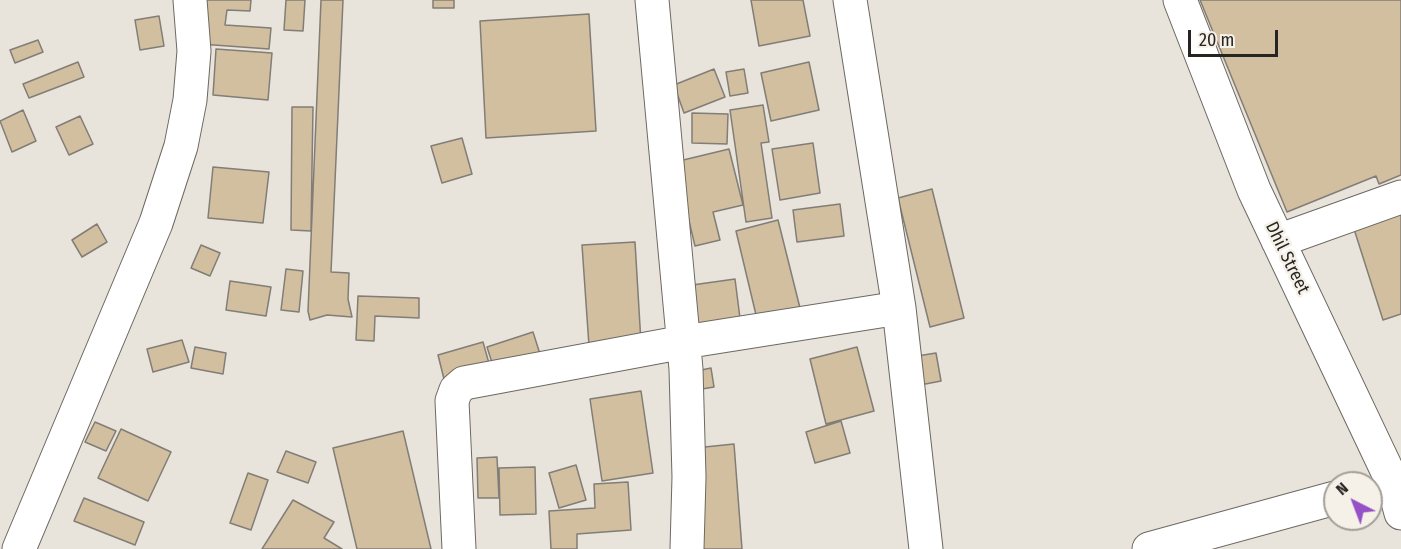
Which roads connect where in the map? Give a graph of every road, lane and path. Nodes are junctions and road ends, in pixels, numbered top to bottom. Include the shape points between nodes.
1 (190, 0) edge
2 (652, 0) edge
3 (850, 0) edge
4 (1180, 0) edge
5 (1401, 196) edge
6 (1278, 241) junction
7 (899, 308) junction
8 (684, 342) junction
9 (1388, 495) edge
10 (1323, 501) edge
11 (19, 549) edge
12 (459, 549) edge
13 (687, 549) edge
14 (926, 549) edge
15 (1149, 549) edge

1 - 11 street via 194,51 181,146 156,223
2 - 8 street
3 - 7 street
4 - 6 street, Dhil Street via 1254,190
5 - 6 street
6 - 9 street, Dhil Street via 1322,330
7 - 8 street
7 - 14 street
8 - 12 street via 464,383 456,390 452,401
8 - 13 street via 689,477
10 - 15 street

